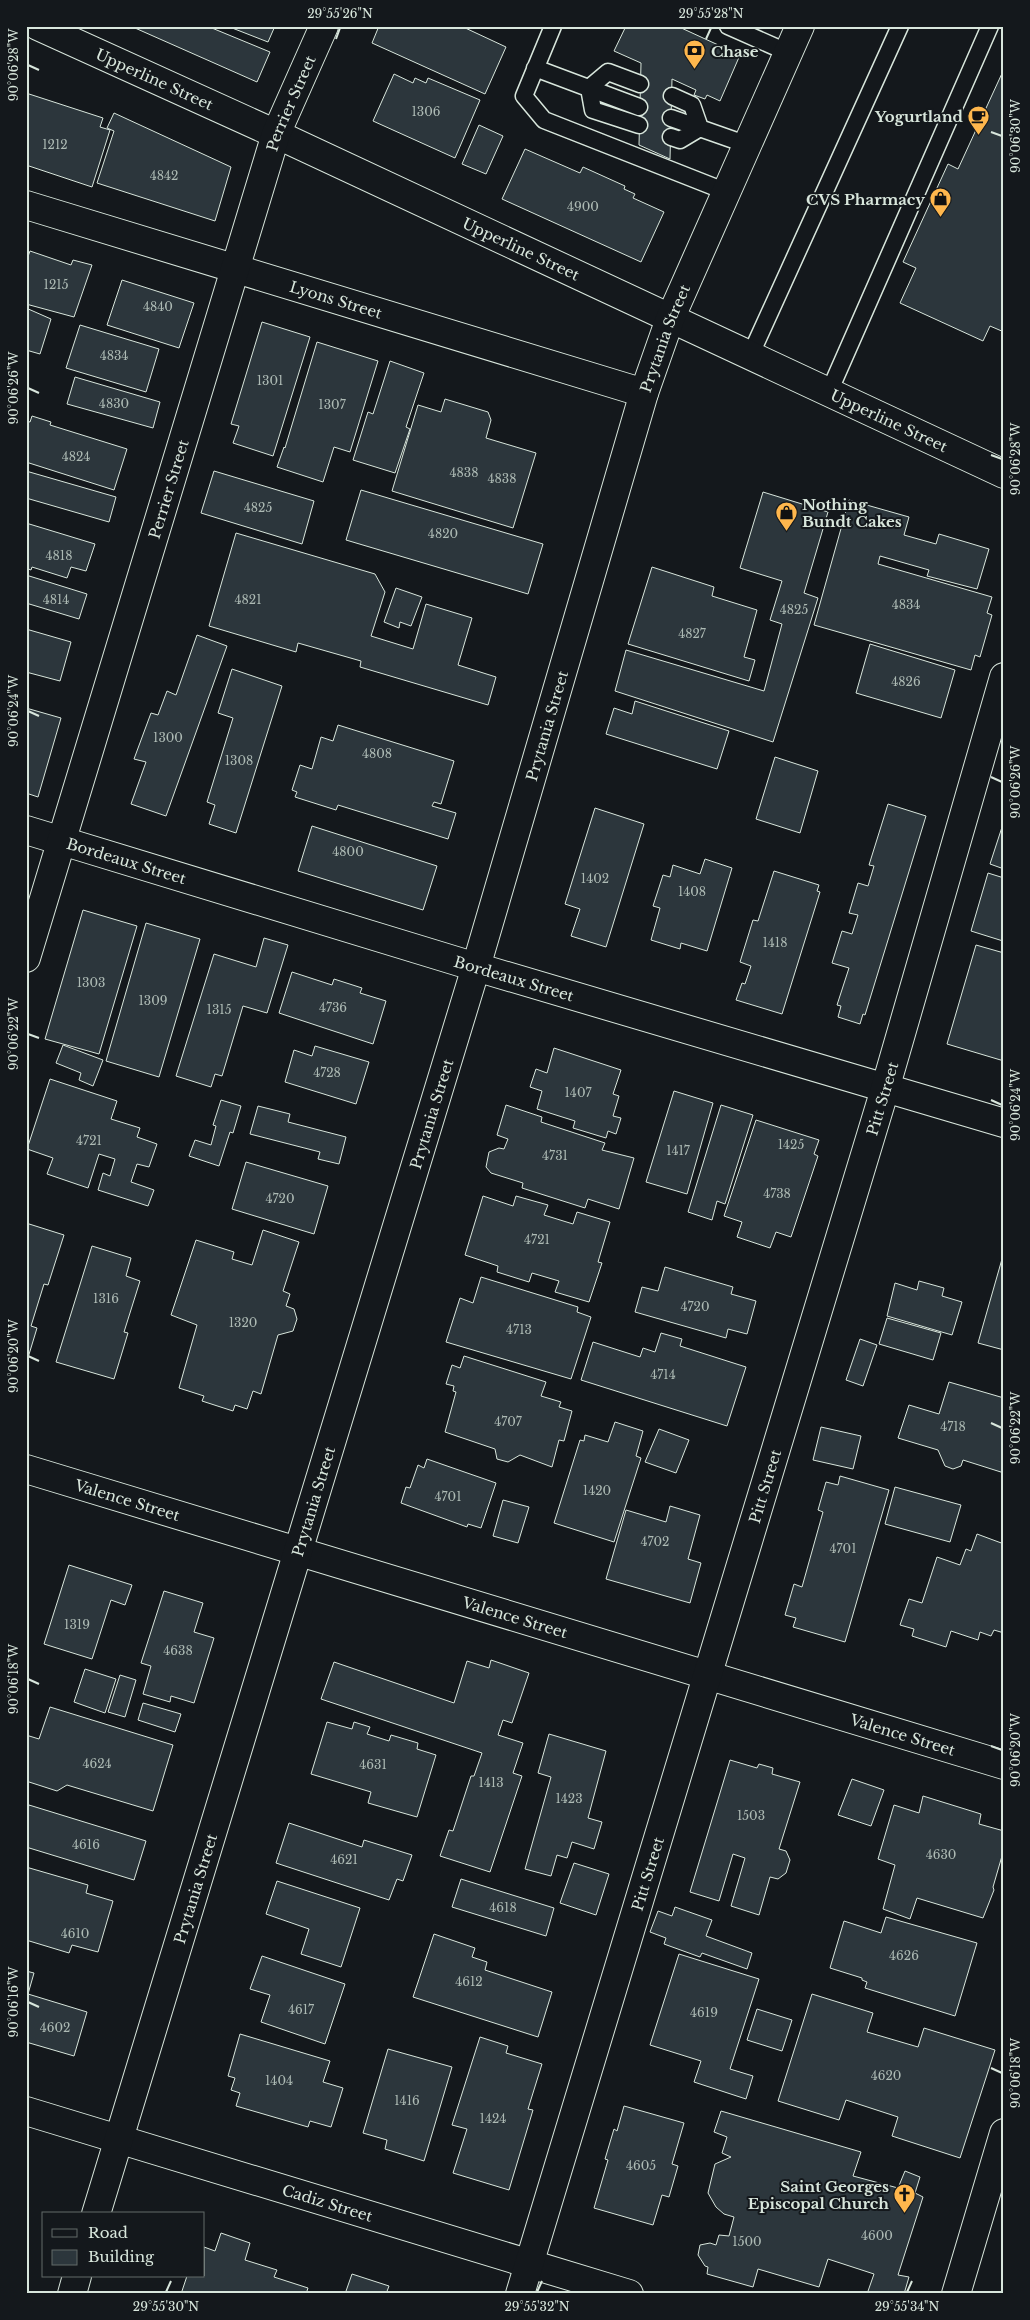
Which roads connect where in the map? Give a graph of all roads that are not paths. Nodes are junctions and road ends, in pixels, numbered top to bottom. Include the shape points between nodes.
1 (38, 26) edge
2 (324, 26) edge
3 (553, 26) edge
4 (728, 26) edge
5 (800, 26) edge
6 (900, 26) edge
7 (990, 26) edge
8 (788, 52) junction
9 (535, 68) junction
10 (640, 84) dead end
11 (589, 88) junction
12 (672, 96) dead end
13 (639, 107) dead end
14 (671, 118) dead end
15 (639, 125) dead end
16 (700, 128) junction
17 (276, 134) junction
18 (670, 137) dead end
19 (748, 146) junction
20 (727, 192) junction
21 (26, 204) edge
22 (236, 269) junction
23 (670, 318) junction
24 (750, 356) junction
25 (829, 392) junction
26 (644, 393) junction
27 (1004, 474) edge
28 (1004, 677) edge
29 (26, 830) edge
30 (62, 841) junction
31 (26, 958) edge
32 (476, 968) junction
33 (885, 1089) junction
34 (1004, 1123) edge
35 (26, 1469) edge
36 (298, 1552) junction
37 (707, 1675) junction
38 (1004, 1765) edge
39 (26, 2111) edge
40 (1004, 2133) edge
41 (119, 2139) junction
42 (97, 2212) edge
43 (529, 2263) junction
44 (76, 2278) edge
45 (72, 2294) edge
46 (520, 2294) edge
47 (629, 2294) edge
48 (956, 2294) edge

1 - 17 street, Upperline Street
2 - 17 street, Perrier Street
3 - 9 lane
4 - 8 lane
5 - 8 street, Prytania Street
6 - 24 lane
7 - 25 lane
8 - 19 street, Prytania Street
9 - 11 lane
9 - 20 lane via 524,96 544,120
10 - 11 lane via 608,72
11 - 13 lane
11 - 15 lane via 593,110
12 - 16 lane via 692,105
14 - 16 lane
16 - 18 lane via 680,140
16 - 19 lane
17 - 22 street, Perrier Street
17 - 23 street, Upperline Street
19 - 20 street, Prytania Street
20 - 23 street, Prytania Street
21 - 22 street, Lyons Street
22 - 26 street, Lyons Street
22 - 30 street, Perrier Street
23 - 24 street, Upperline Street
23 - 26 street, Prytania Street
24 - 25 street, Upperline Street
25 - 27 street, Upperline Street
26 - 32 street, Prytania Street
28 - 33 street, Pitt Street
29 - 30 street, Bordeaux Street
30 - 31 street, Perrier Street
30 - 32 street, Bordeaux Street
32 - 33 street, Bordeaux Street
32 - 36 street, Prytania Street
33 - 34 street, Bordeaux Street
33 - 37 street, Pitt Street
35 - 36 street, Valence Street
36 - 37 street, Valence Street
36 - 41 street, Prytania Street
37 - 38 street, Valence Street
37 - 43 street, Pitt Street
39 - 41 street, Cadiz Street
40 - 48 street
41 - 42 street, Prytania Street
41 - 43 street, Cadiz Street
43 - 46 street, Pitt Street
43 - 47 street, Cadiz Street
44 - 45 street

